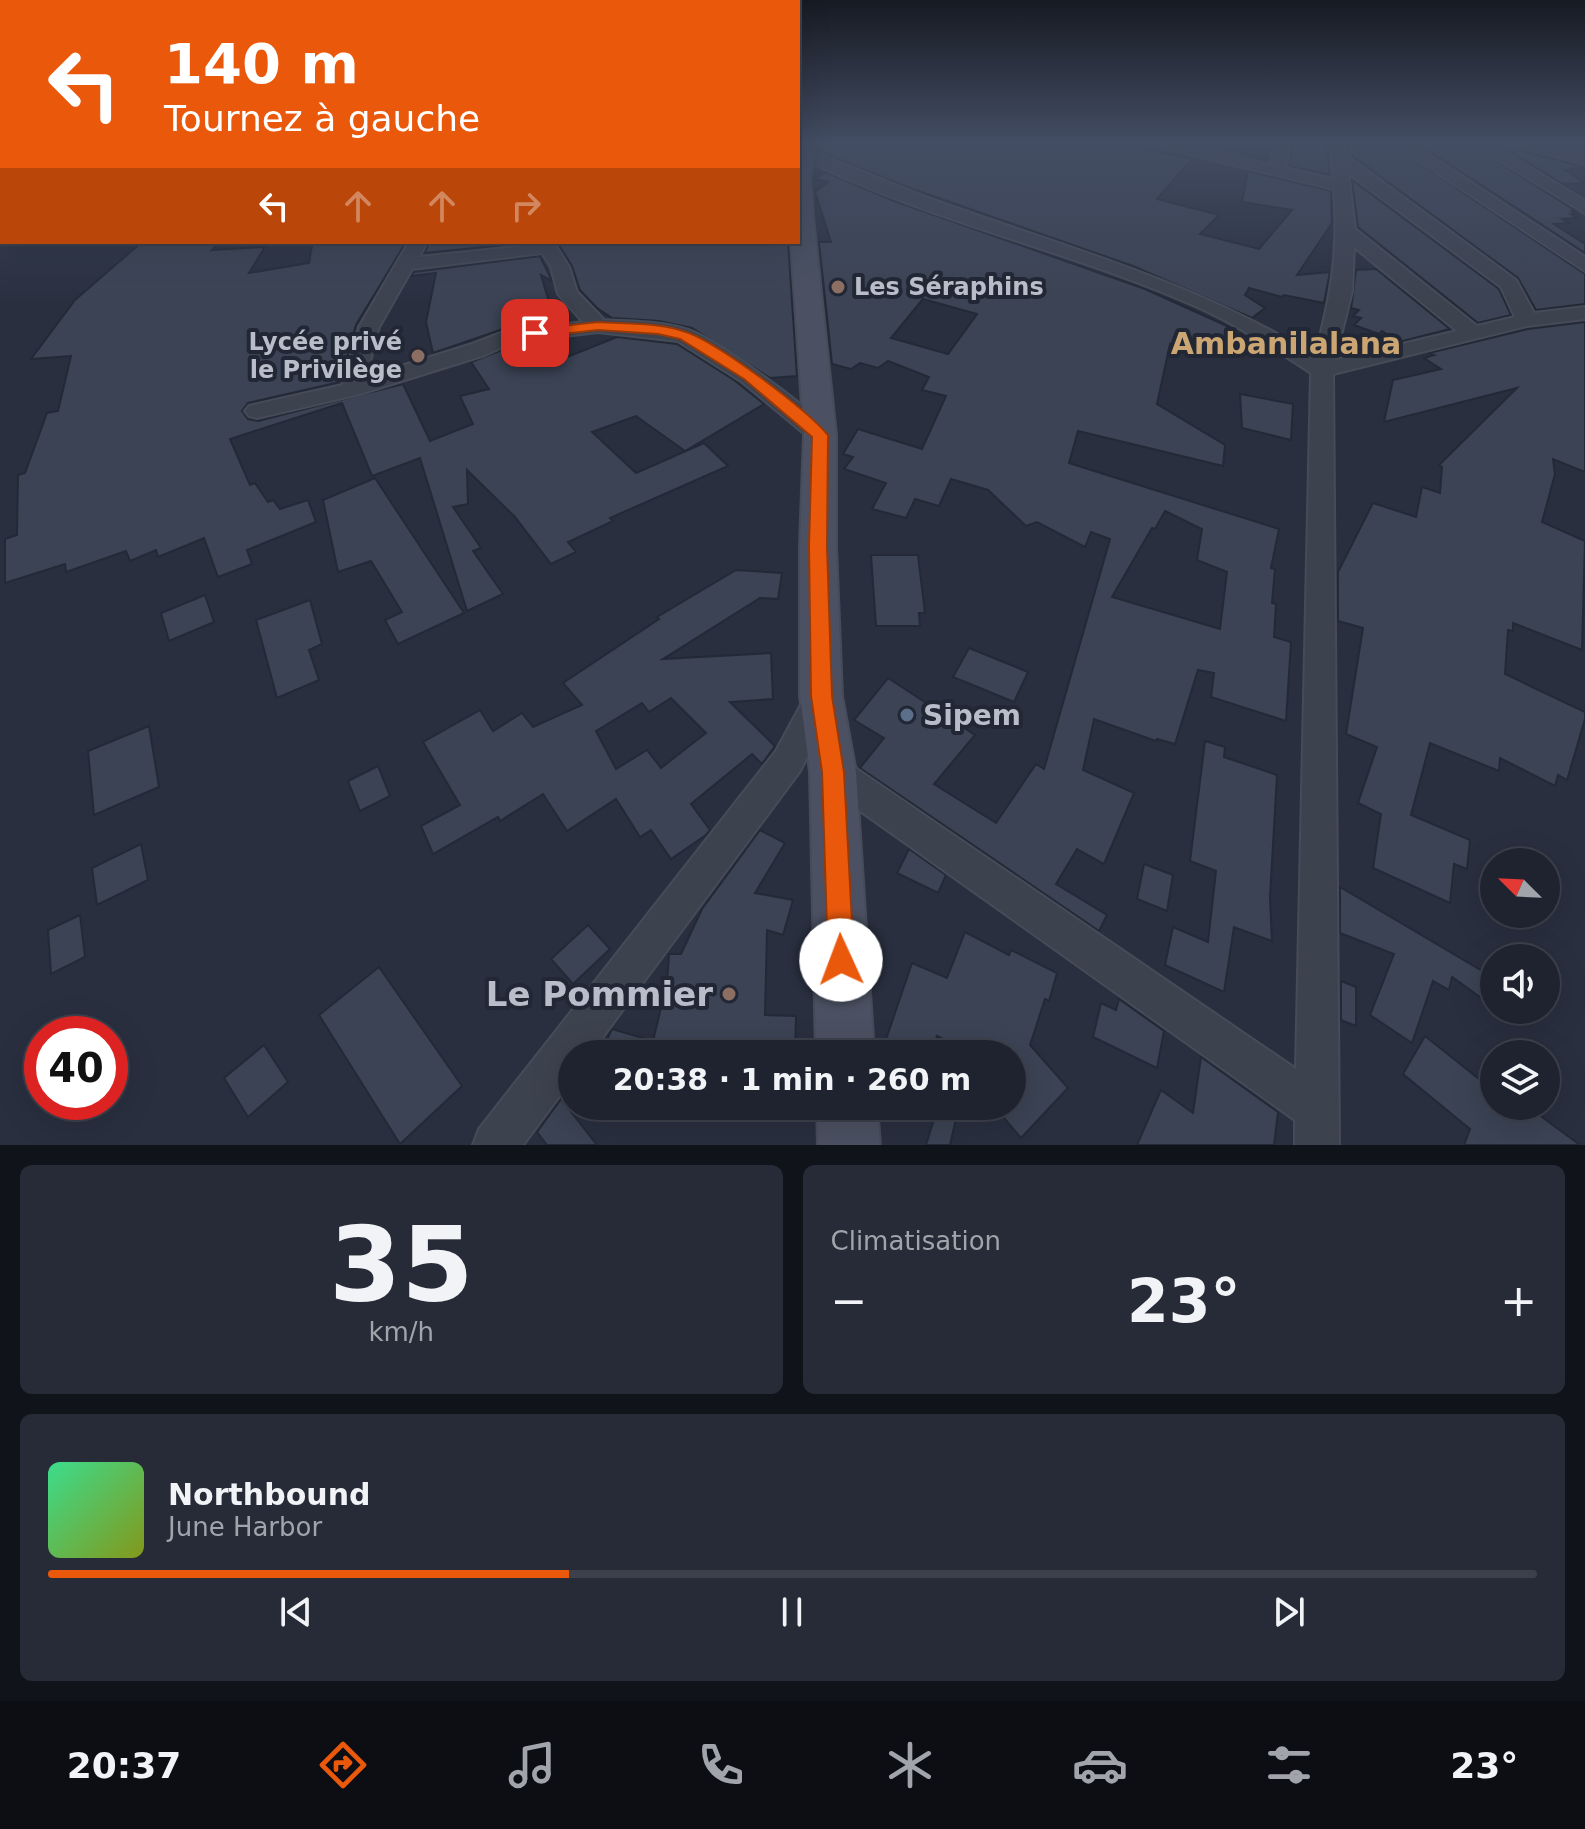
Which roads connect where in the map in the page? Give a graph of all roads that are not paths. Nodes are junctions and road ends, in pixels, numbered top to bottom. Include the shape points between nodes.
1 (912, 196) edge
2 (1342, 196) edge
3 (1387, 196) edge
4 (1481, 196) edge
5 (1566, 196) edge
6 (800, 197) edge
7 (1585, 208) edge
8 (1346, 231) junction
9 (417, 244) edge
10 (544, 245) edge
11 (404, 264) junction
12 (1585, 265) edge
13 (1585, 313) edge
14 (1527, 320) junction
15 (598, 326) junction
16 (1474, 334) junction
17 (1322, 370) junction
18 (352, 389) junction
19 (257, 411) dead end
20 (820, 435) junction
21 (821, 696) junction
22 (833, 772) junction
23 (844, 1040) edge
24 (848, 1120) edge
25 (1318, 1128) edge
26 (495, 1145) edge
27 (849, 1145) edge

1 - 17 street via 1204,303
2 - 8 street
3 - 14 street via 1509,284
4 - 12 street
5 - 7 street
6 - 20 street
8 - 16 street
8 - 17 street via 1342,291
9 - 11 street
10 - 11 street
10 - 15 street via 560,267 568,294
11 - 18 street via 369,327
13 - 14 street
14 - 16 street
15 - 18 street via 510,336
15 - 20 street via 685,336 749,376
16 - 17 street
17 - 25 street
18 - 19 street
20 - 21 street
21 - 22 street
21 - 26 street via 788,761
22 - 23 street
22 - 25 street
24 - 27 street

